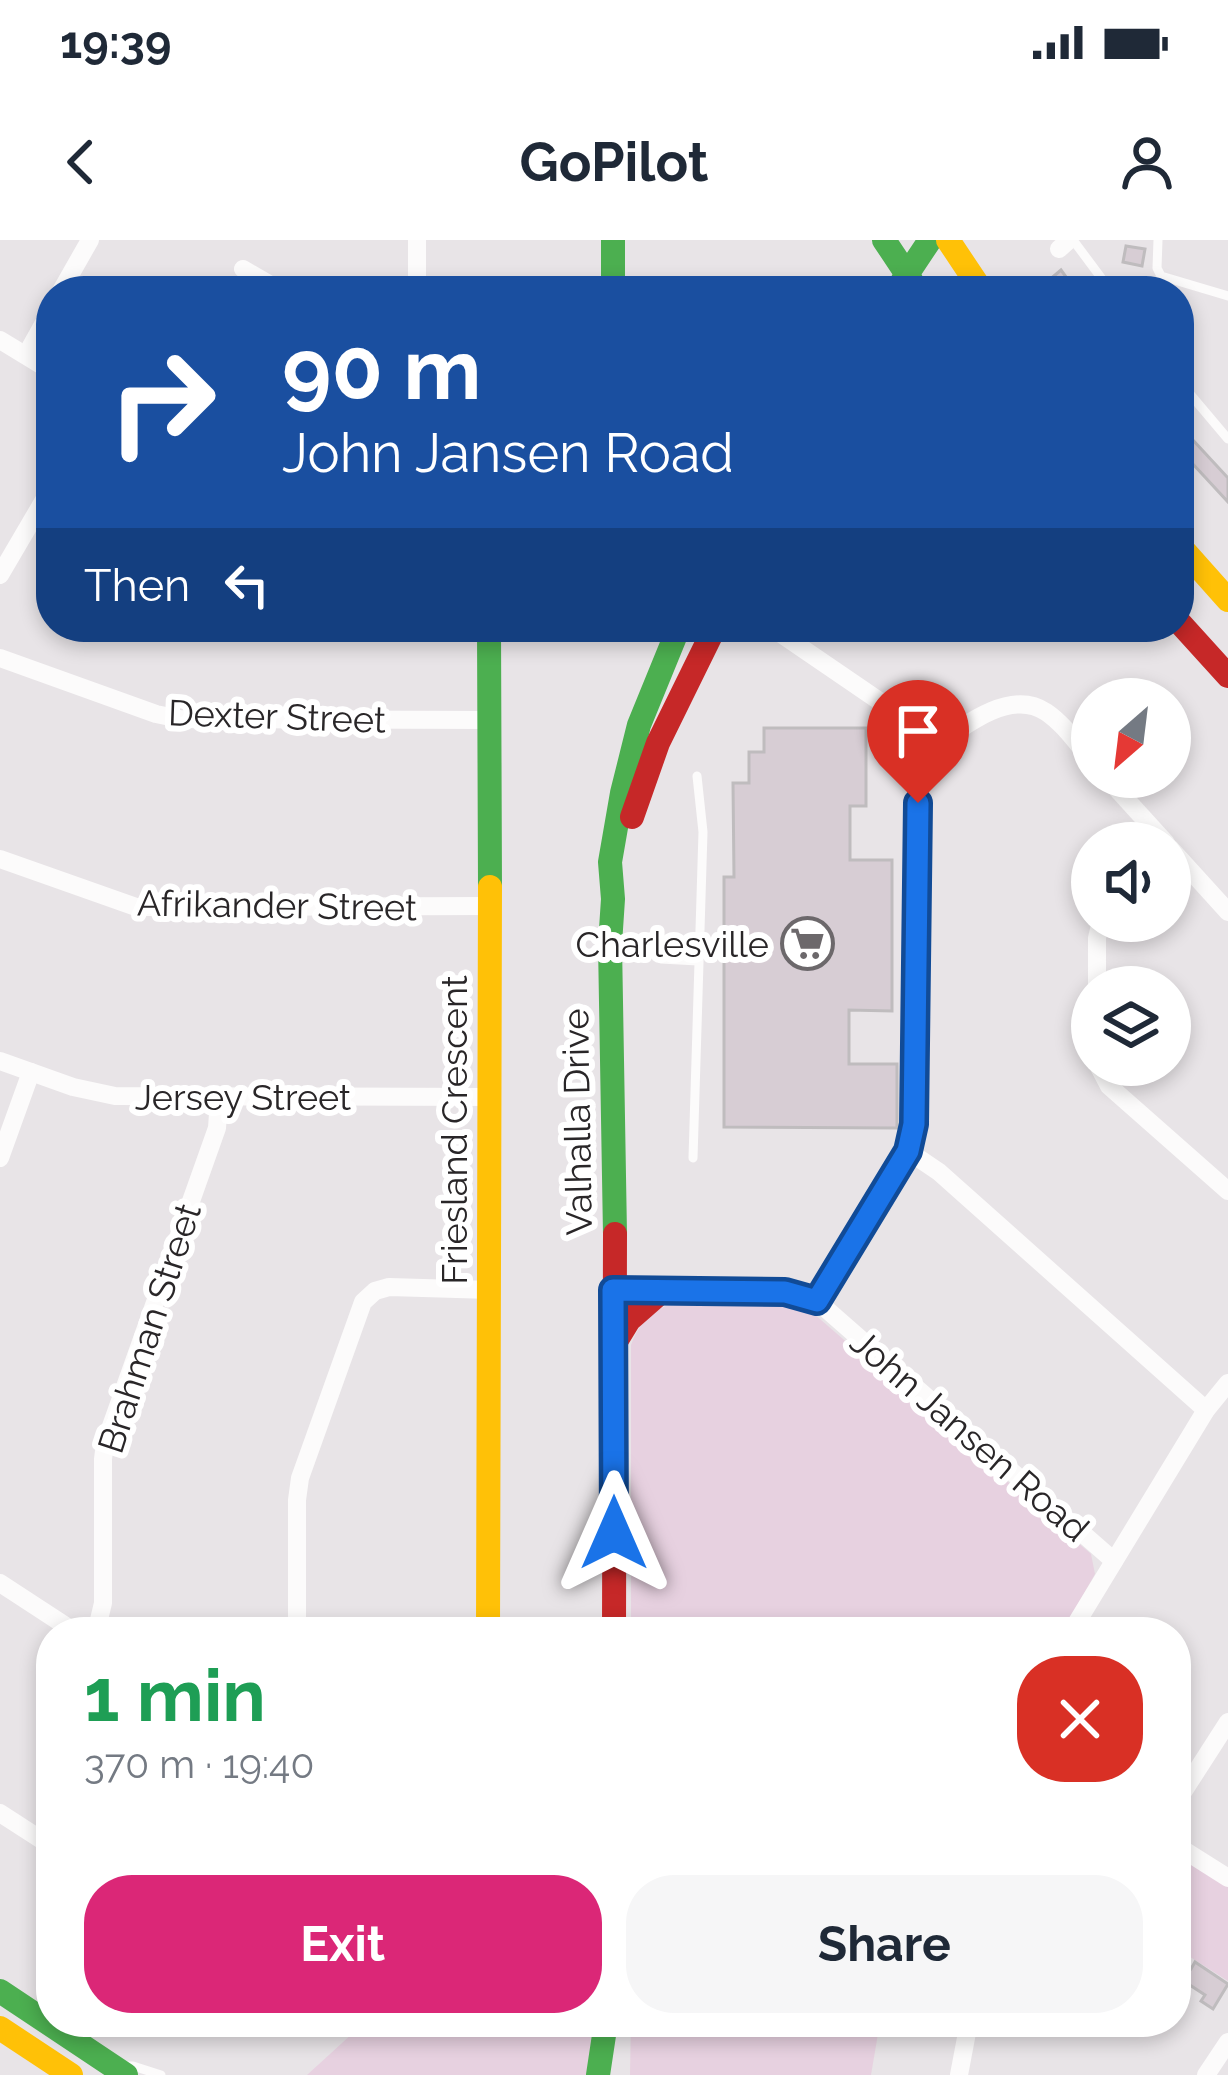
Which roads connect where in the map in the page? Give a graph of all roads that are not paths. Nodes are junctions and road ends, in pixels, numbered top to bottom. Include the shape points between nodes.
1 (90, 240) edge
2 (417, 240) edge
3 (613, 240) edge
4 (884, 240) edge
5 (930, 240) edge
6 (948, 240) edge
7 (1158, 240) edge
8 (1067, 243) edge
9 (243, 268) dead end
10 (70, 276) edge
11 (256, 276) edge
12 (417, 276) edge
13 (613, 276) edge
14 (906, 276) edge
15 (909, 276) edge
16 (972, 276) edge
17 (1097, 276) edge
18 (1161, 276) edge
19 (1194, 286) edge
20 (1228, 296) edge
21 (36, 337) edge
22 (0, 340) edge
23 (26, 355) junction
24 (36, 361) edge
25 (1194, 399) edge
26 (1228, 439) edge
27 (36, 513) edge
28 (1194, 561) edge
29 (0, 574) edge
30 (1228, 600) edge
31 (1194, 639) edge
32 (489, 642) edge
33 (673, 642) edge
34 (708, 642) edge
35 (793, 642) edge
36 (0, 658) edge
37 (1228, 676) edge
38 (491, 720) junction
39 (1071, 738) edge
40 (919, 758) junction
41 (697, 776) dead end
42 (1125, 798) edge
43 (1146, 822) edge
44 (0, 859) edge
45 (1191, 872) edge
46 (614, 898) junction
47 (490, 906) junction
48 (1228, 912) edge
49 (661, 959) dead end
50 (698, 961) junction
51 (0, 1061) edge
52 (31, 1072) junction
53 (1109, 1086) edge
54 (491, 1097) junction
55 (219, 1099) junction
56 (908, 1151) junction
57 (693, 1158) dead end
58 (0, 1159) edge
59 (1228, 1191) edge
60 (490, 1290) junction
61 (613, 1290) junction
62 (661, 1292) junction
63 (817, 1301) junction
64 (614, 1346) junction
65 (1228, 1384) edge
66 (1206, 1410) junction
67 (1114, 1561) junction
68 (0, 1583) edge
69 (52, 1617) edge
70 (100, 1617) edge
71 (297, 1617) edge
72 (488, 1617) edge
73 (614, 1617) edge
74 (1080, 1617) edge
75 (1228, 1722) edge
76 (1191, 1780) edge
77 (0, 1813) edge
78 (36, 1836) edge
79 (1191, 1855) edge
80 (1228, 1878) edge
81 (0, 1990) edge
82 (36, 2014) edge
83 (0, 2028) edge
84 (70, 2037) edge
85 (604, 2037) edge
86 (617, 2037) edge
87 (966, 2037) edge
88 (1228, 2042) edge
89 (120, 2071) edge
90 (71, 2075) edge
91 (160, 2075) edge
92 (598, 2075) edge
93 (614, 2075) edge
94 (959, 2075) edge
95 (1206, 2075) edge

1 - 10 street
2 - 12 street
3 - 13 main road
4 - 15 main road
5 - 14 main road
6 - 16 main road
7 - 18 lane
8 - 17 lane
9 - 11 street
19 - 20 lane
21 - 23 street
22 - 23 street
23 - 24 street
25 - 26 lane
27 - 29 street
28 - 30 main road
31 - 37 main road
32 - 38 main road, Friesland Crescent
33 - 46 main road, Valhalla Drive via 628,761 610,862
34 - 46 main road, Valhalla Drive via 645,772
35 - 40 street via 891,709 910,730
36 - 38 street, Dexter Street via 180,719
38 - 47 main road, Friesland Crescent
39 - 40 street via 1047,712 1016,704 992,710
40 - 56 street
41 - 50 lane
42 - 43 street
44 - 47 street, Afrikander Street via 136,907
45 - 48 street
46 - 61 main road, Valhalla Drive
47 - 54 main road, Friesland Crescent
49 - 50 lane
50 - 57 lane
51 - 52 street, Jersey Street
52 - 55 street, Jersey Street via 115,1096
52 - 58 street
53 - 59 street
54 - 55 street, Jersey Street
54 - 60 main road, Friesland Crescent
55 - 70 street, Brahman Street via 217,1128 106,1443
56 - 63 street
56 - 66 street
60 - 71 street via 389,1287 363,1302 299,1478
60 - 72 main road, Friesland Crescent
61 - 62 street, John Jansen Road
61 - 64 main road, Valhalla Drive
62 - 63 street, John Jansen Road via 785,1292
62 - 64 main road
63 - 67 street, John Jansen Road
64 - 73 main road, Valhalla Drive
65 - 66 street
66 - 67 street
67 - 74 street
68 - 69 street
75 - 76 street
77 - 78 street
79 - 80 street
81 - 82 main road
83 - 90 main road
84 - 89 main road
85 - 92 main road
86 - 93 main road
87 - 94 street
88 - 95 street
89 - 91 lane via 133,2066

